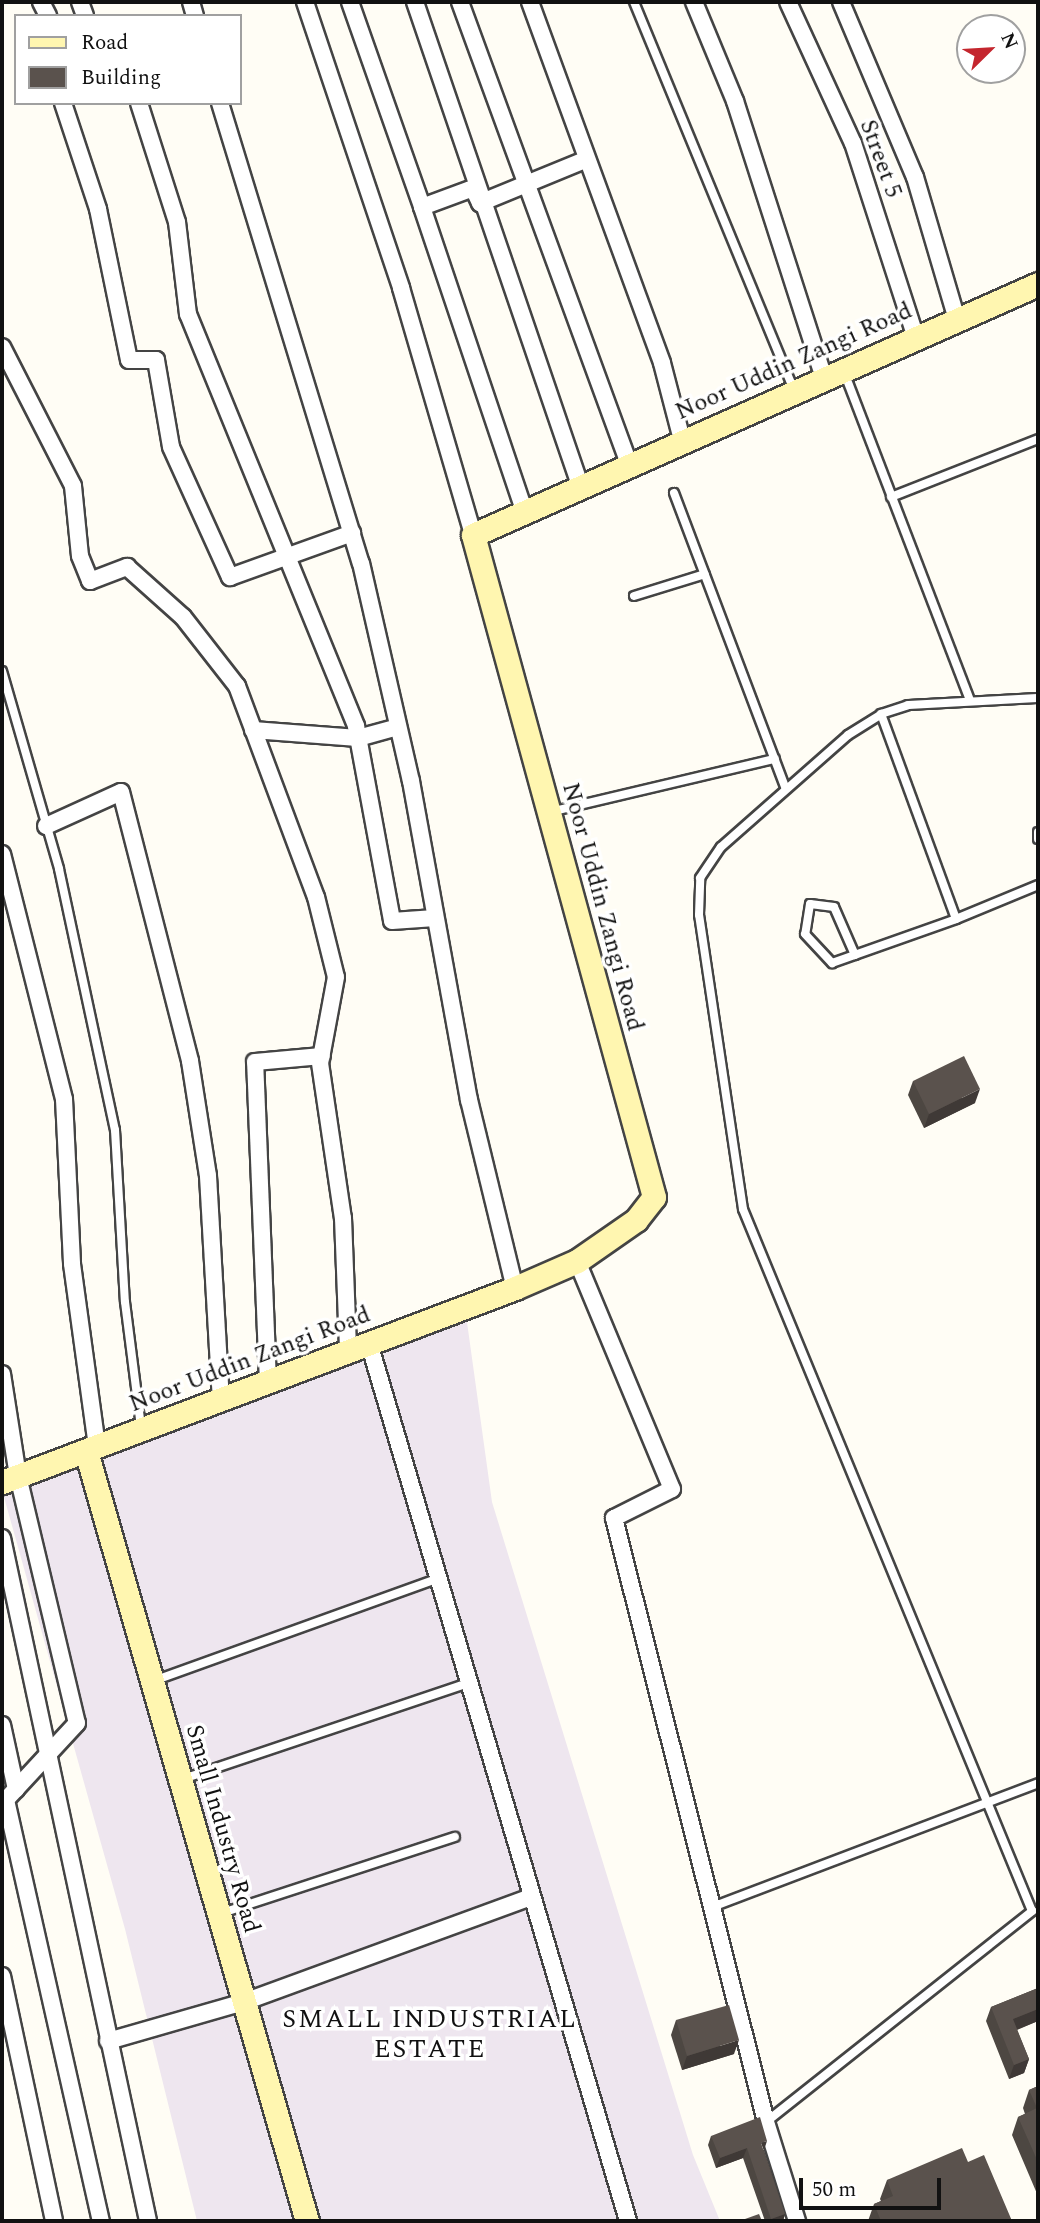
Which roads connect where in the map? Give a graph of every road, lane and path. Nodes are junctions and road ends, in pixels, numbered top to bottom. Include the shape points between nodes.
1 (305, 2) edge
2 (350, 2) edge
3 (415, 2) edge
4 (460, 2) edge
5 (530, 2) edge
6 (634, 2) edge
7 (694, 2) edge
8 (789, 2) edge
9 (841, 2) edge
10 (64, 105) edge
11 (140, 105) edge
12 (221, 105) edge
13 (585, 160) junction
14 (527, 184) junction
15 (480, 203) junction
16 (422, 207) junction
17 (1038, 284) edge
18 (957, 320) junction
19 (916, 338) junction
20 (2, 347) edge
21 (834, 374) junction
22 (794, 391) junction
23 (1038, 439) edge
24 (682, 440) junction
25 (629, 464) junction
26 (580, 485) junction
27 (674, 493) dead end
28 (891, 497) junction
29 (524, 510) junction
30 (352, 533) junction
31 (474, 535) junction
32 (285, 557) junction
33 (705, 574) junction
34 (635, 596) dead end
35 (2, 671) edge
36 (1038, 698) edge
37 (970, 700) junction
38 (881, 714) junction
39 (398, 727) junction
40 (253, 730) junction
41 (358, 738) junction
42 (775, 758) junction
43 (786, 789) junction
44 (549, 812) junction
45 (46, 826) junction
46 (1038, 832) edge
47 (1038, 839) edge
48 (2, 854) edge
49 (1038, 885) edge
50 (435, 918) junction
51 (956, 919) junction
52 (855, 955) junction
53 (322, 1056) junction
54 (577, 1261) junction
55 (514, 1288) junction
56 (358, 1347) junction
57 (2, 1374) edge
58 (268, 1383) junction
59 (221, 1401) junction
60 (141, 1430) junction
61 (92, 1448) junction
62 (10, 1479) edge
63 (2, 1538) edge
64 (436, 1578) junction
65 (152, 1681) junction
66 (466, 1684) junction
67 (2, 1725) edge
68 (45, 1759) junction
69 (181, 1779) junction
70 (1038, 1783) edge
71 (8, 1798) edge
72 (987, 1802) junction
73 (455, 1837) dead end
74 (528, 1898) junction
75 (712, 1907) junction
76 (219, 1914) junction
77 (2, 1976) edge
78 (244, 2002) junction
79 (108, 2040) junction
80 (766, 2122) junction
81 (54, 2221) edge
82 (101, 2221) edge
83 (148, 2221) edge
84 (307, 2221) edge
85 (628, 2221) edge
86 (797, 2221) edge

1 - 31 street via 401,288
2 - 16 street
3 - 15 street
4 - 14 street
5 - 13 street
6 - 22 lane
7 - 21 street via 735,101
8 - 19 street, Street 5 via 853,143
9 - 18 street via 915,177
10 - 32 street via 98,209 129,360 156,360 171,447 229,577
11 - 32 street via 177,222 188,314
12 - 30 street
13 - 14 street
13 - 24 street via 662,363
14 - 15 street
14 - 25 street
15 - 16 street via 472,188
15 - 26 street
16 - 29 street
17 - 18 street, Noor Uddin Zangi Road
18 - 19 street, Noor Uddin Zangi Road
19 - 21 street, Noor Uddin Zangi Road
20 - 40 street via 73,486 79,556 90,581 127,567 183,617 237,686
21 - 22 street, Noor Uddin Zangi Road
21 - 28 lane
22 - 24 street, Noor Uddin Zangi Road
23 - 28 lane
24 - 25 street, Noor Uddin Zangi Road
25 - 26 street, Noor Uddin Zangi Road
26 - 29 street, Noor Uddin Zangi Road
27 - 33 lane
28 - 37 lane
29 - 31 street, Noor Uddin Zangi Road
30 - 32 street
30 - 39 street
31 - 44 street, Noor Uddin Zangi Road
32 - 41 street
33 - 34 lane
33 - 42 lane
35 - 45 lane
36 - 37 lane
37 - 38 lane via 908,705
38 - 43 lane
38 - 51 lane
39 - 41 street
39 - 50 street
40 - 41 street
40 - 53 street via 316,897 336,977
41 - 50 street via 392,921
42 - 43 lane
42 - 44 lane
43 - 72 lane via 721,847 700,878 699,915 743,1209
44 - 54 street, Noor Uddin Zangi Road via 654,1197 636,1220
45 - 59 street via 121,792 190,1061 208,1176
45 - 60 lane via 115,1130 125,1302
46 - 47 lane
48 - 61 street via 64,1099 72,1264
49 - 51 lane
50 - 55 street via 469,1100
51 - 52 lane
52 - 52 lane via 832,962 805,934 810,904 834,907
53 - 56 street
53 - 58 street via 255,1062
54 - 55 street, Noor Uddin Zangi Road
54 - 75 street via 672,1489 614,1518
55 - 56 street, Noor Uddin Zangi Road
56 - 58 street, Noor Uddin Zangi Road
56 - 64 street
57 - 62 street
58 - 59 street, Noor Uddin Zangi Road
59 - 60 street, Noor Uddin Zangi Road
60 - 61 street, Noor Uddin Zangi Road
61 - 62 street, Noor Uddin Zangi Road
61 - 65 street, Small Industry Road
62 - 68 street via 76,1723
63 - 68 street
64 - 65 lane
64 - 66 street
65 - 69 street, Small Industry Road
66 - 69 lane
66 - 74 street
67 - 71 street
68 - 71 street
68 - 79 street
69 - 76 street, Small Industry Road
70 - 72 lane
71 - 82 street
72 - 75 lane
72 - 80 lane via 1032,1911
73 - 76 lane
74 - 78 street
74 - 85 street
75 - 80 street
76 - 78 street, Small Industry Road
77 - 81 street
78 - 79 street
78 - 84 street, Small Industry Road
79 - 83 street
80 - 86 street

